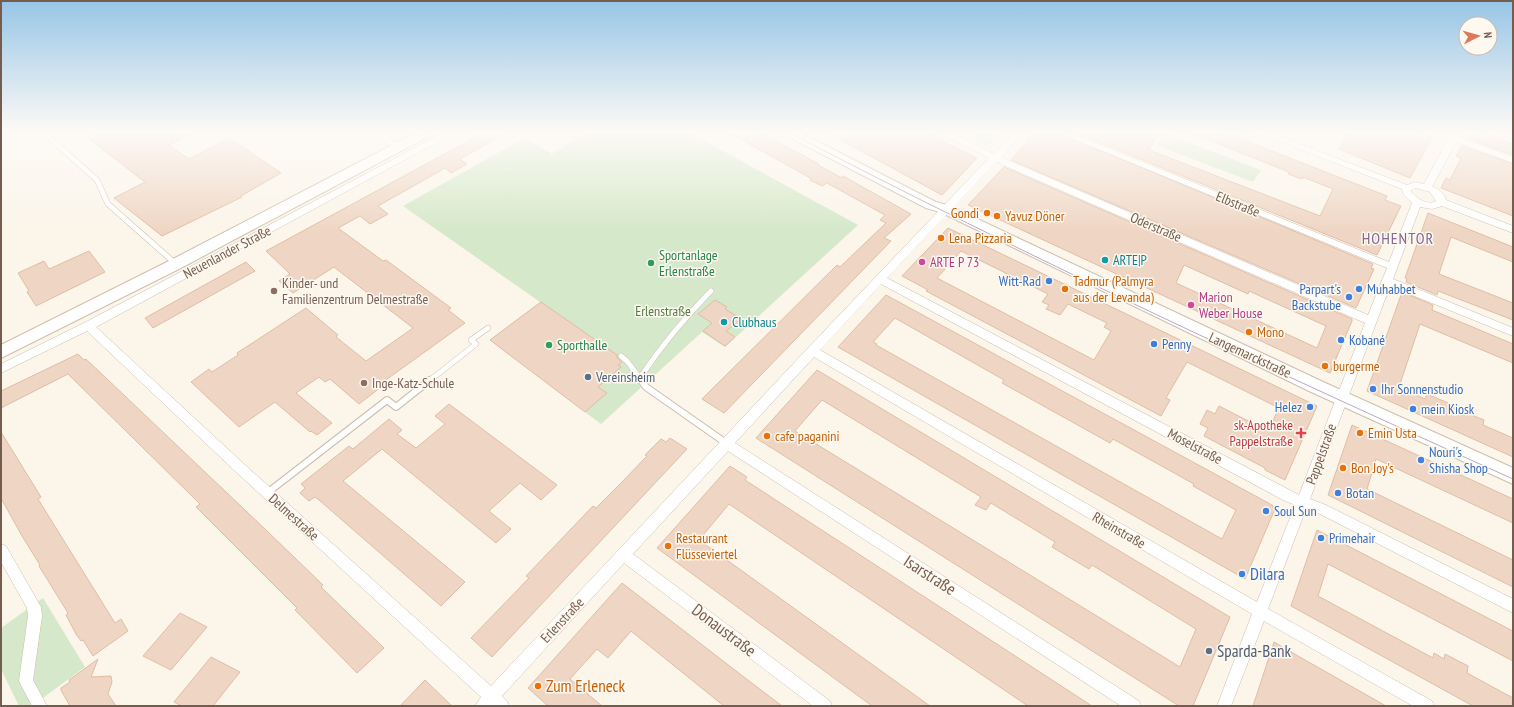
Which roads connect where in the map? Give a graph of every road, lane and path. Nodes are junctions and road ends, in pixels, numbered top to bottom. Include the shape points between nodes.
1 (80, 165) edge
2 (365, 165) edge
3 (390, 165) edge
4 (854, 165) edge
5 (867, 165) edge
6 (989, 165) edge
7 (1012, 165) edge
8 (1142, 165) edge
9 (1346, 165) edge
10 (1439, 165) edge
11 (1427, 187) junction
12 (1406, 188) junction
13 (1417, 202) junction
14 (1441, 202) junction
15 (945, 209) junction
16 (1513, 230) edge
17 (176, 264) junction
18 (1393, 267) junction
19 (880, 279) junction
20 (1387, 281) junction
21 (711, 291) dead end
22 (1372, 321) junction
23 (88, 326) junction
24 (488, 328) dead end
25 (1513, 332) edge
26 (812, 351) junction
27 (1, 352) edge
28 (621, 356) dead end
29 (1, 369) edge
30 (639, 379) junction
31 (1342, 398) junction
32 (726, 443) junction
33 (1513, 476) edge
34 (267, 493) junction
35 (1303, 502) junction
36 (1, 550) edge
37 (623, 554) junction
38 (1513, 606) edge
39 (1260, 612) junction
40 (487, 701) edge
41 (40, 706) edge
42 (502, 706) edge
43 (825, 706) edge
44 (1134, 706) edge
45 (1224, 706) edge
46 (1427, 706) edge

1 - 17 lane via 97,180 108,204
2 - 17 main road, Neuenlander Straße
3 - 23 street, Neuenlander Straße
4 - 15 main road, Langemarckstraße via 932,205
5 - 15 main road, Langemarckstraße via 936,201
6 - 15 street, Erlenstraße
7 - 22 street, Oderstraße
8 - 18 street, Elbstraße
9 - 12 street
10 - 11 street
11 - 12 street via 1415,185
11 - 14 street via 1438,194
12 - 13 street via 1409,197
13 - 14 street via 1433,206
13 - 18 street, Pappelstraße
14 - 16 street
15 - 19 street, Erlenstraße
15 - 31 main road, Langemarckstraße
17 - 27 main road, Neuenlander Straße
18 - 20 street, Pappelstraße
19 - 26 street, Erlenstraße
19 - 35 street, Moselstraße via 1287,496
20 - 22 street, Pappelstraße
20 - 25 street
21 - 30 lane via 683,319
22 - 31 street, Pappelstraße
23 - 29 street, Neuenlander Straße
23 - 34 street, Delmestraße
24 - 34 lane via 471,340 476,344 396,407 387,400
26 - 32 street, Erlenstraße
26 - 39 street, Rheinstraße
28 - 30 lane
30 - 32 lane via 646,387
31 - 33 main road, Langemarckstraße
31 - 35 street, Pappelstraße
32 - 37 street, Erlenstraße
32 - 44 street, Isarstraße
34 - 40 street, Delmestraße
35 - 38 street, Moselstraße via 1322,509
35 - 39 street, Pappelstraße
36 - 41 street via 34,608 26,681
37 - 40 street, Erlenstraße
37 - 43 street, Donaustraße
39 - 45 street, Pappelstraße
39 - 46 street, Rheinstraße
40 - 42 street, Delmestraße

